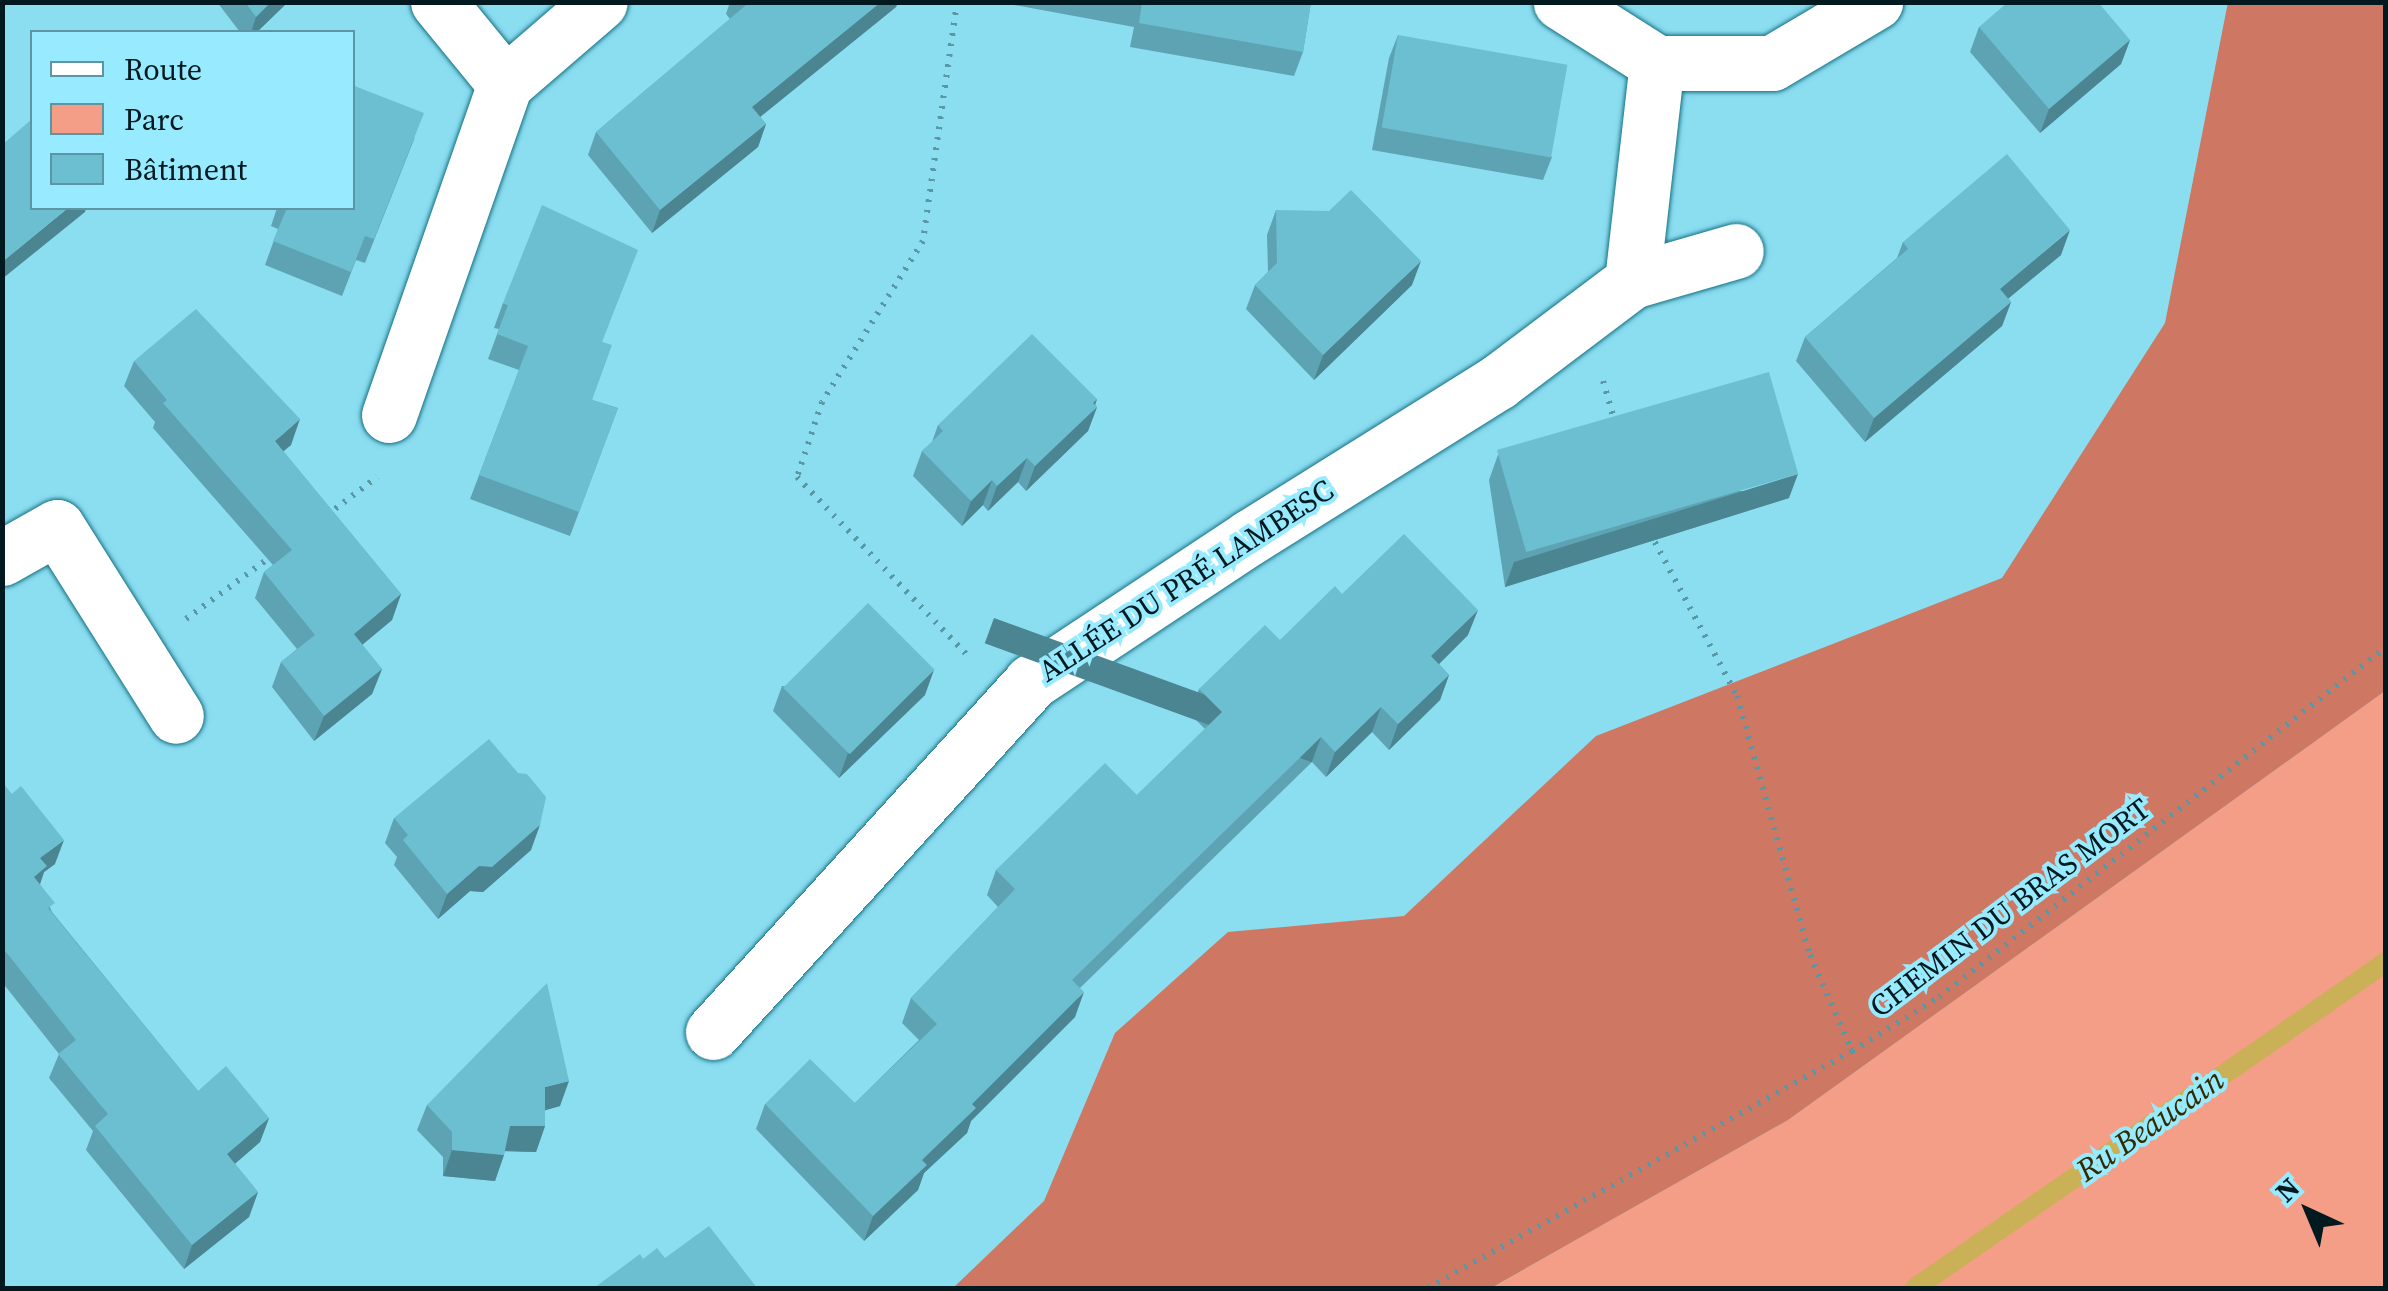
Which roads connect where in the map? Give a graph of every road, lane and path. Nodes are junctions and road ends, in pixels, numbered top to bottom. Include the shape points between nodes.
1 (438, 2) edge
2 (600, 2) edge
3 (957, 2) edge
4 (1560, 2) edge
5 (1875, 2) edge
6 (1656, 63) junction
7 (505, 84) junction
8 (1736, 251) dead end
9 (1632, 281) junction
10 (1584, 317) junction
11 (389, 415) joint
12 (1617, 428) edge
13 (323, 517) edge
14 (1644, 520) edge
15 (277, 552) edge
16 (2, 558) edge
17 (2386, 647) edge
18 (138, 655) junction
19 (1012, 703) junction
20 (176, 716) dead end
21 (713, 1032) dead end
22 (1852, 1052) junction
23 (1428, 1288) edge

1 - 7 street
2 - 7 street
3 - 19 path via 923,241 822,402 797,477
4 - 6 street
5 - 6 street via 1772,62
6 - 9 street
7 - 11 street
8 - 9 street, ALLÉE DU PRÉ LAMBESC
9 - 10 street, ALLÉE DU PRÉ LAMBESC
10 - 12 path
10 - 19 street, ALLÉE DU PRÉ LAMBESC via 1498,382 1032,682
11 - 13 path via 416,448
14 - 22 path via 1737,696 1810,955
15 - 18 path
16 - 18 street via 57,527
17 - 22 path, CHEMIN DU BRAS MORT via 1939,997
18 - 20 street
19 - 21 street, ALLÉE DU PRÉ LAMBESC
22 - 23 path, CHEMIN DU BRAS MORT

